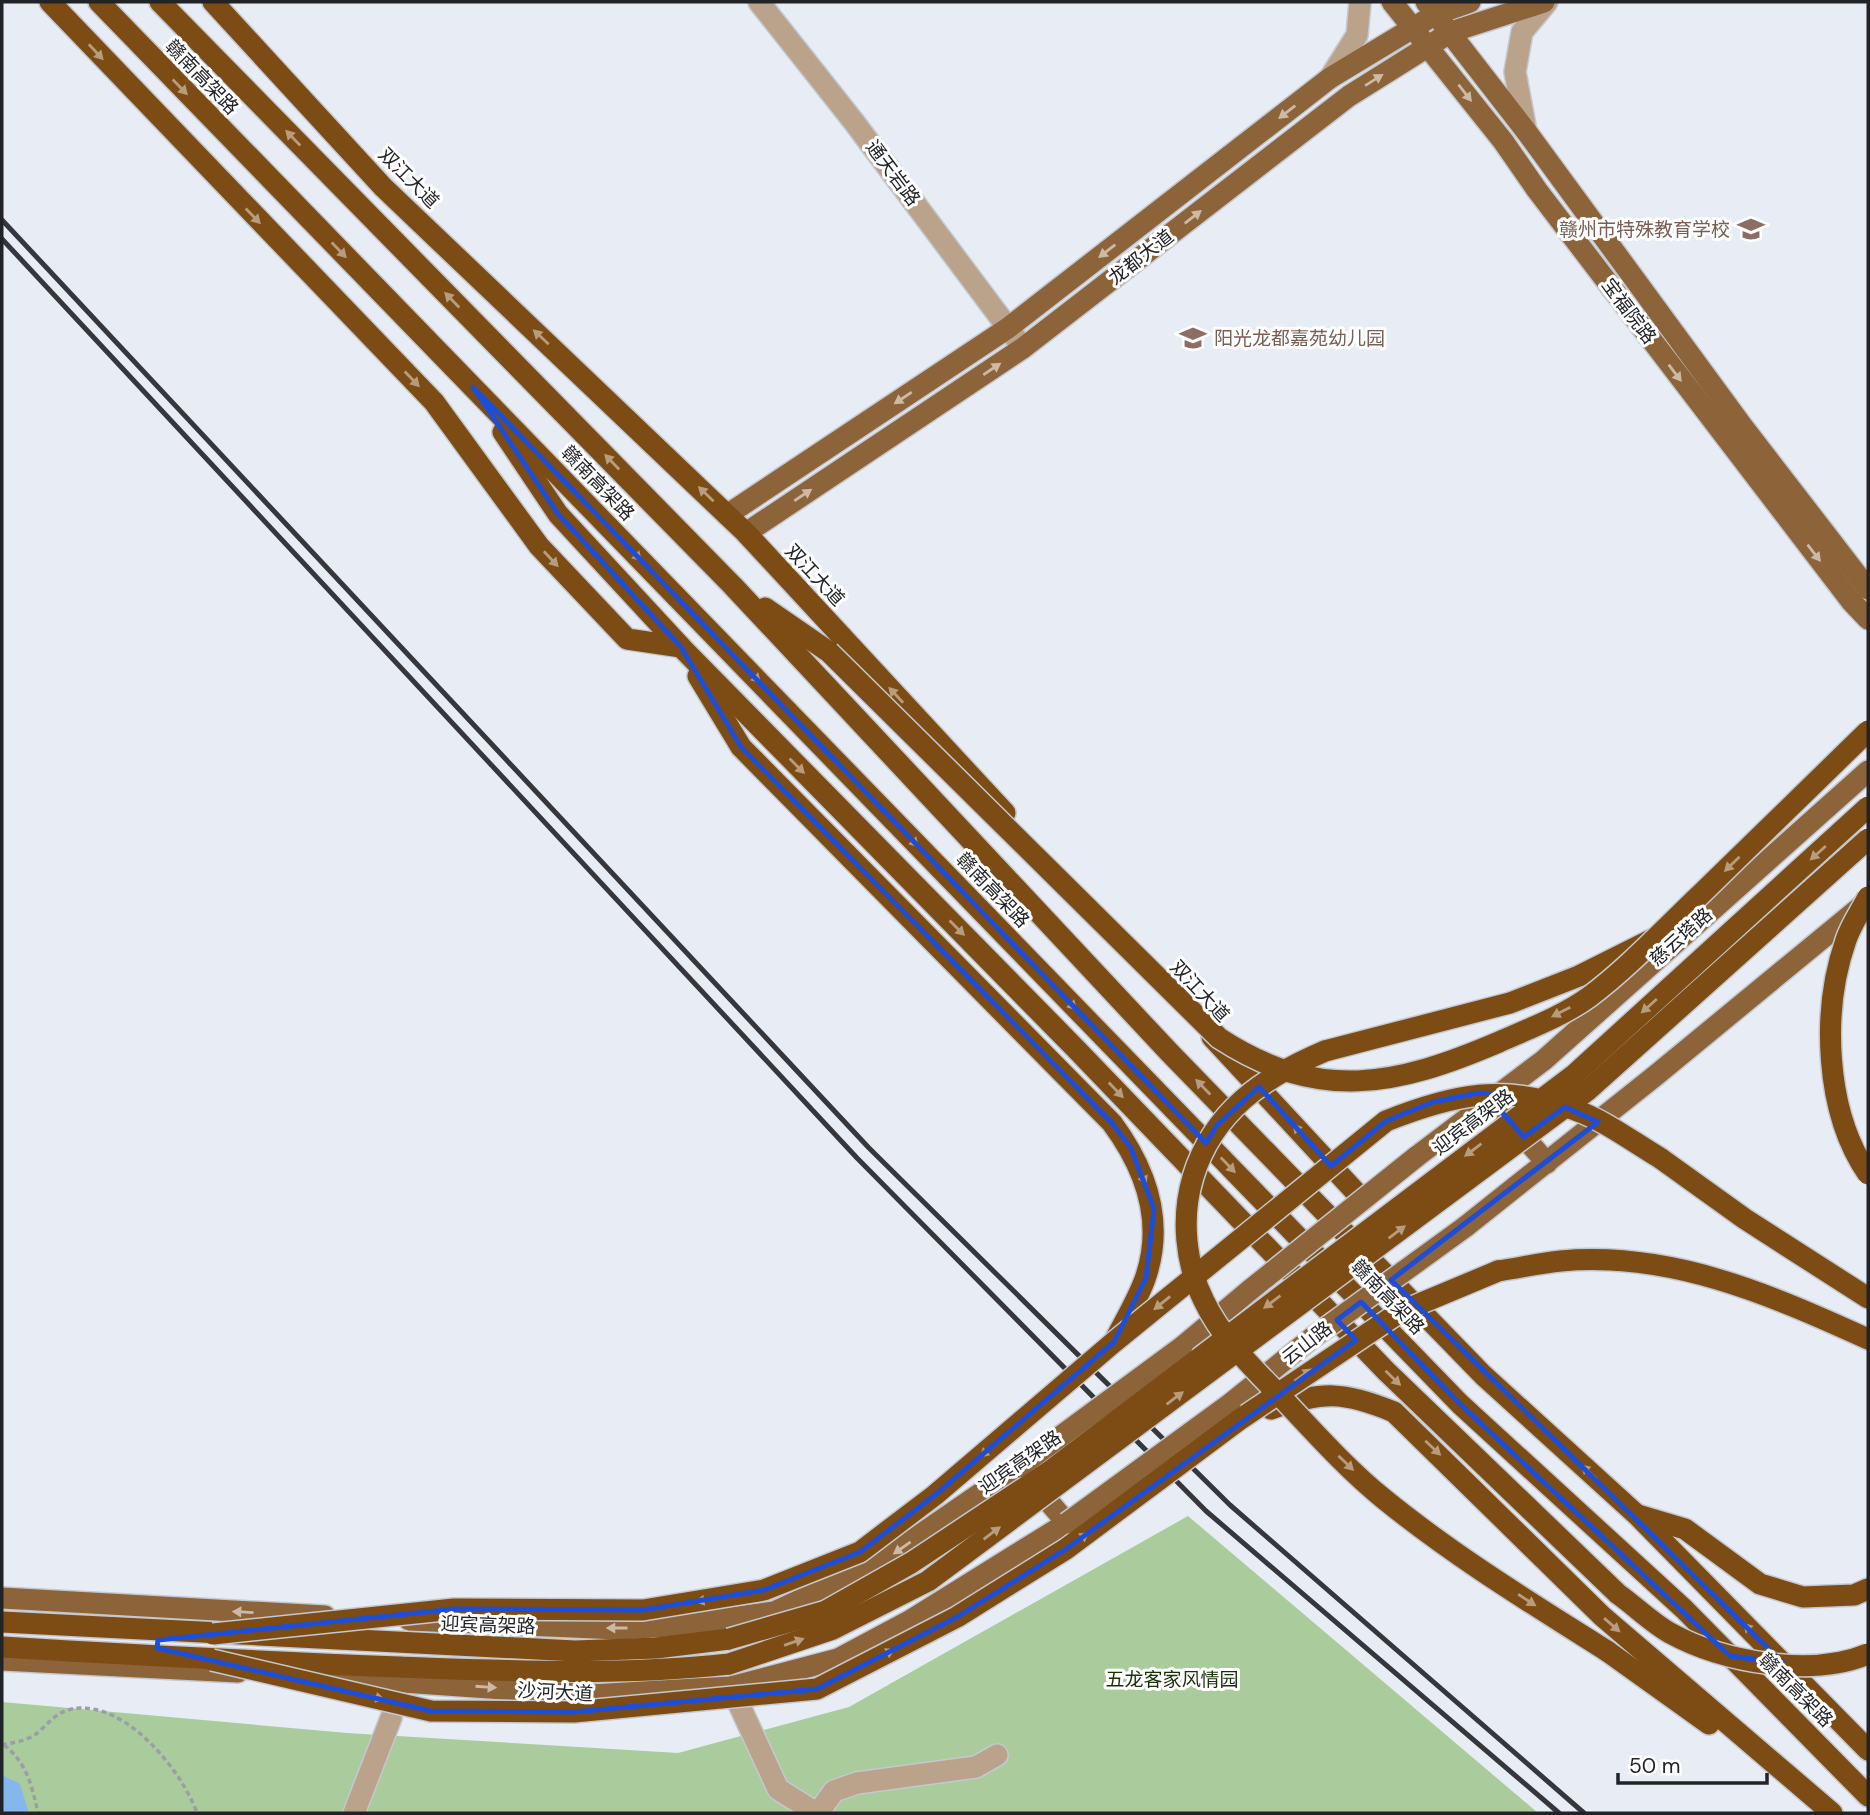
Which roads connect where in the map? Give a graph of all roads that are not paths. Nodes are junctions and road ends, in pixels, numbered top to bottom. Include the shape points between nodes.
1 (50, 2) edge
2 (99, 2) edge
3 (160, 2) edge
4 (213, 2) edge
5 (759, 2) edge
6 (1360, 2) edge
7 (1392, 2) edge
8 (1471, 2) edge
9 (1545, 2) edge
10 (1431, 8) edge
11 (1413, 27) junction
12 (1451, 32) junction
13 (1429, 46) junction
14 (1330, 78) junction
15 (1526, 131) junction
16 (1008, 328) junction
17 (1023, 348) junction
18 (473, 387) junction
19 (727, 515) junction
20 (746, 533) junction
21 (733, 586) junction
22 (1868, 589) edge
23 (1868, 619) edge
24 (681, 647) junction
25 (1868, 731) edge
26 (1868, 771) edge
27 (1868, 807) edge
28 (1868, 839) edge
29 (1868, 898) edge
30 (1656, 938) junction
31 (1491, 1100) junction
32 (1548, 1163) junction
33 (1868, 1174) edge
34 (1363, 1200) junction
35 (1868, 1298) edge
36 (1868, 1339) edge
37 (1114, 1342) junction
38 (1234, 1412) junction
39 (1019, 1467) junction
40 (1637, 1515) junction
41 (1067, 1523) junction
42 (1868, 1589) edge
43 (2, 1598) edge
44 (2, 1622) edge
45 (213, 1634) junction
46 (2, 1647) edge
47 (1868, 1654) edge
48 (2, 1660) edge
49 (212, 1660) junction
50 (732, 1687) junction
51 (391, 1718) dead end
52 (1868, 1750) edge
53 (997, 1755) dead end
54 (1868, 1796) edge
55 (1827, 1809) edge
56 (354, 1813) edge
57 (817, 1813) edge

1 -> 24 highway via 434,402 539,546 627,639
2 -> 18 highway, 赣南高架路
21 -> 3 highway, 赣南高架路
19 -> 4 highway, 双江大道 via 383,187
5 - 16 street, 通天岩路
6 - 14 street via 1357,34
7 - 11 main road, 宝福院路
8 - 10 main road, 龙都大道
9 - 12 main road, 龙都大道
9 - 15 street via 1522,32 1515,72
10 - 11 main road, 龙都大道
10 - 12 main road, 宝福院路
11 - 13 main road, 宝福院路
11 - 14 main road, 龙都大道
12 - 13 main road, 龙都大道
12 - 15 main road, 宝福院路
17 -> 13 main road, 龙都大道 via 1349,96
13 -> 23 main road, 宝福院路 via 1724,437
14 -> 16 main road, 龙都大道
15 - 22 main road, 宝福院路
16 - 17 street, 通天岩路
16 -> 19 main road, 龙都大道
20 -> 17 main road, 龙都大道
18 - 24 highway via 558,514
18 -> 54 highway, 赣南高架路 via 1460,1404 1684,1609
19 - 20 highway, 双江大道
34 -> 20 highway, 双江大道
30 -> 21 highway, bridge via 1588,998 1448,1064 1393,1078 1350,1082 1305,1078 1253,1060 1219,1038 1184,1006 829,652
40 -> 21 highway, 赣南高架路 via 1483,1375 1160,1042
24 -> 37 highway via 741,747 1112,1123 1131,1148 1153,1209 1152,1239 1146,1278
24 -> 47 highway, bridge via 1386,1371 1618,1594 1668,1632 1754,1662 1809,1665 1852,1661
25 -> 30 highway, bridge
26 - 31 main road, 慈云塔路 via 1544,1060
27 -> 45 highway, 迎宾高架路, bridge via 1574,1074 1049,1471 911,1563 826,1611 729,1639 629,1649 447,1647
49 -> 28 highway, 迎宾高架路, bridge via 485,1671 660,1672 729,1664 833,1629 928,1581 1588,1090
29 - 32 main road
29 - 33 highway, bridge via 1846,939 1833,990 1829,1036 1835,1087 1855,1155
30 -> 55 highway, bridge via 1510,1003 1325,1051 1292,1065 1250,1093 1217,1125 1199,1157 1189,1191 1189,1259 1220,1329 1382,1497 1452,1552 1607,1651
31 - 32 main road
31 - 34 main road, bridge
32 - 38 main road, 云山路, bridge via 1312,1338
34 - 39 main road, bridge via 1182,1347
35 -> 37 highway, bridge via 1660,1158 1577,1110 1524,1095 1478,1093 1433,1102 1386,1121
38 -> 36 highway, bridge via 1401,1312 1498,1271 1562,1261 1610,1261 1699,1273 1768,1294
37 -> 45 highway, bridge via 935,1495 860,1552 764,1590 643,1610 454,1609
38 - 41 main road, 云山路, bridge
49 -> 38 highway, bridge via 431,1711 574,1712 817,1689 957,1617 1066,1549
38 -> 55 highway, bridge via 1312,1395 1357,1396 1394,1412 1602,1616
39 - 41 main road
39 -> 43 main road via 865,1570 774,1612 671,1626 618,1629
40 - 42 highway via 1685,1529 1759,1584 1803,1597 1854,1595
52 -> 40 highway, 赣南高架路
41 - 50 main road, 沙河大道 via 911,1620 838,1659
44 - 45 highway, 迎宾高架路
46 - 49 highway, 迎宾高架路
48 -> 50 main road, 沙河大道 via 590,1695
50 - 57 street via 778,1789
51 - 56 street
53 - 57 street via 976,1767 857,1783 834,1791

